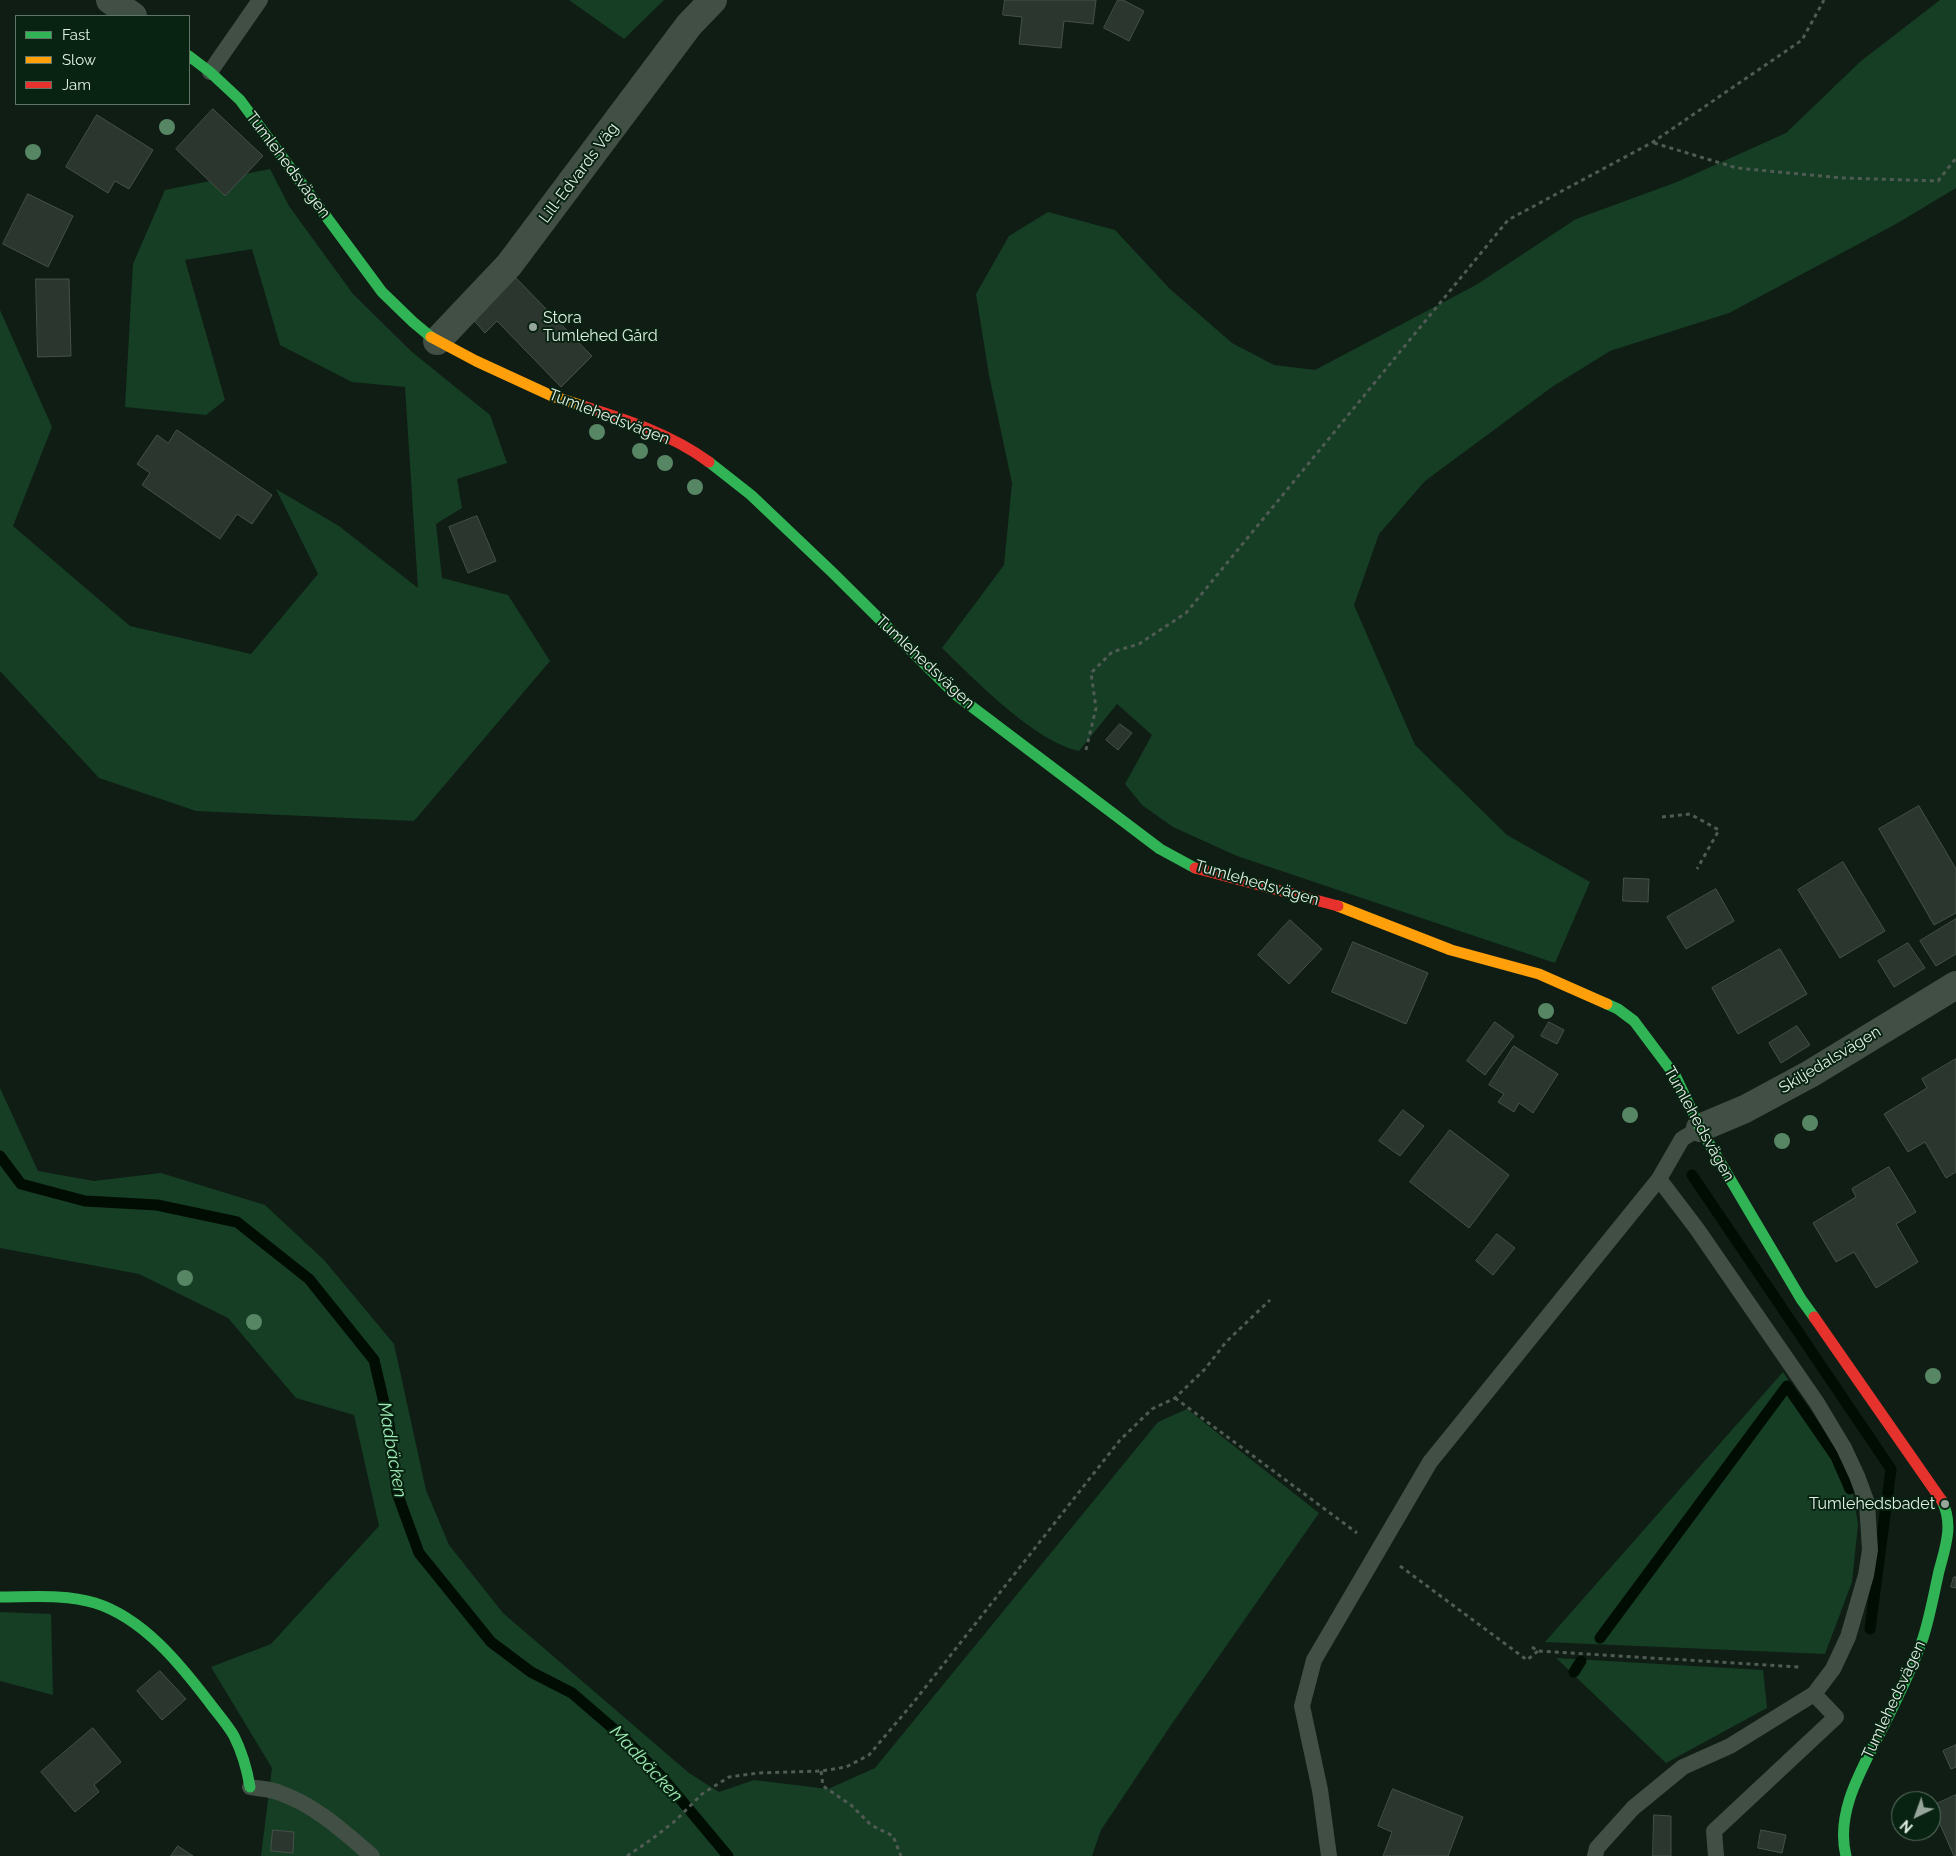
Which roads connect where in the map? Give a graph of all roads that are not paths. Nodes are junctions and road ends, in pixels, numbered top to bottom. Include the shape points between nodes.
1 (110, 0) edge
2 (260, 0) edge
3 (714, 0) edge
4 (132, 15) edge
5 (190, 57) edge
6 (210, 72) junction
7 (436, 341) junction
8 (1956, 985) edge
9 (1700, 1128) junction
10 (1659, 1179) junction
11 (1953, 1515) edge
12 (0, 1597) edge
13 (1814, 1694) junction
14 (250, 1787) joint
15 (372, 1856) edge
16 (1329, 1856) edge
17 (1595, 1856) edge
18 (1716, 1856) edge
19 (1846, 1856) edge

1 - 4 street
2 - 6 lane
3 - 7 street, Lill-Edvards Väg via 689,26 509,265
5 - 6 street, Tumlehedsvägen
6 - 7 street, Tumlehedsvägen via 240,100 382,292
7 - 9 street, Tumlehedsvägen via 552,396 632,422 690,448 751,495 955,694 1160,850 1195,868 1343,907 1451,950 1539,974 1618,1009 1634,1021 1676,1077
8 - 9 street, Skiljedalsvägen via 1810,1074 1745,1109
9 - 10 lane via 1682,1139
9 - 11 street, Tumlehedsvägen via 1801,1299
10 - 13 lane via 1817,1403 1844,1448 1867,1503 1870,1550 1866,1576 1834,1670
10 - 16 lane via 1430,1462 1314,1660 1302,1706 1320,1790
11 - 19 street, Tumlehedsvägen via 1923,1637 1851,1792 1845,1818 1843,1844
12 - 14 street via 86,1600 106,1606 128,1619 184,1669 220,1716 237,1742
13 - 17 lane via 1730,1746 1683,1767 1634,1808 1597,1848
13 - 18 lane via 1836,1717 1714,1831
14 - 15 lane via 279,1792 308,1806

